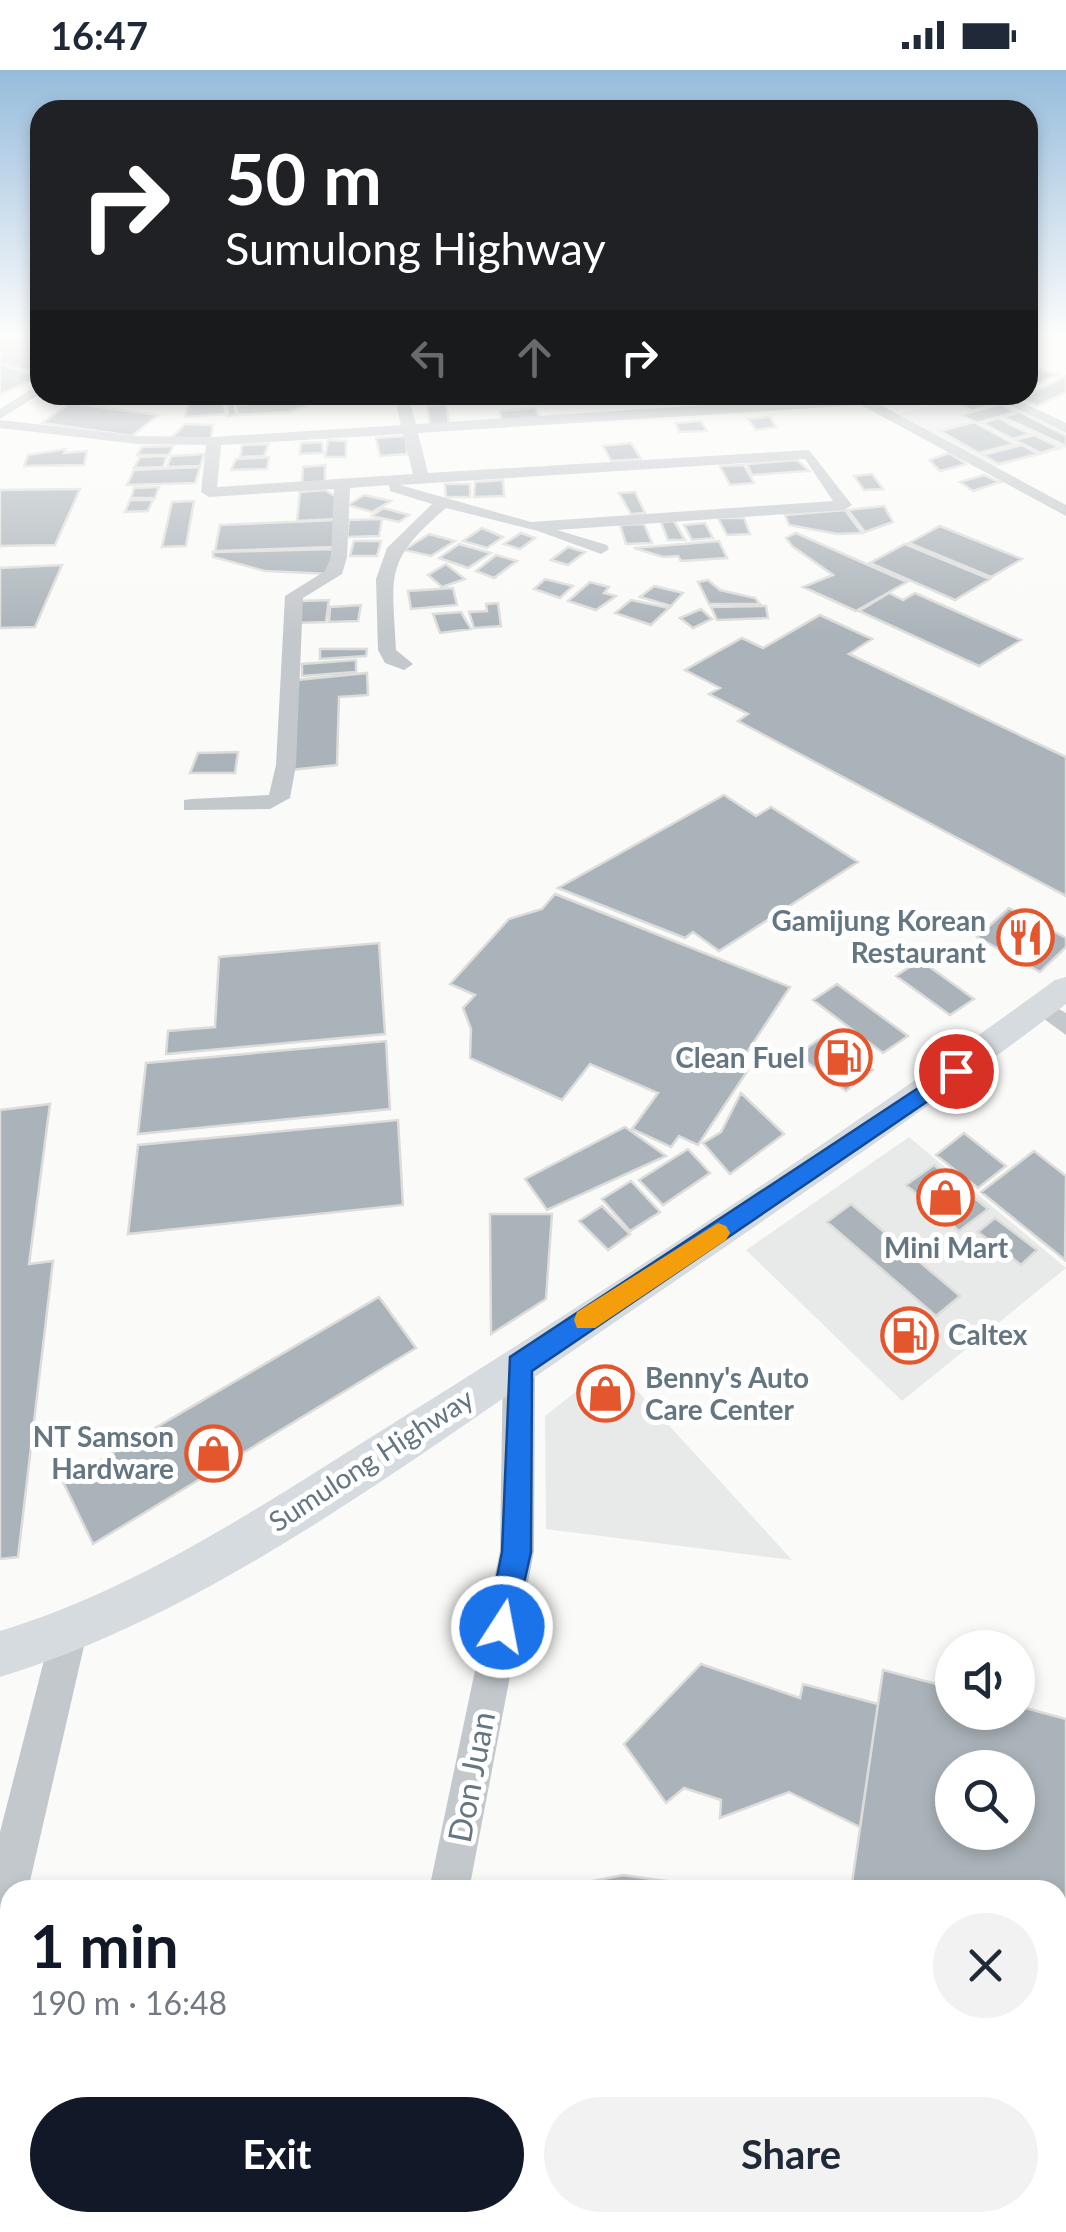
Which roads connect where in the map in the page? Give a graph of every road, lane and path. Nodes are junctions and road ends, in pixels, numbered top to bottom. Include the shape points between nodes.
1 (94, 435) edge
2 (322, 435) edge
3 (410, 435) edge
4 (714, 435) edge
5 (721, 435) junction
6 (925, 435) edge
7 (214, 441) junction
8 (422, 479) junction
9 (374, 482) junction
10 (342, 484) junction
11 (443, 502) junction
12 (1066, 512) edge
13 (530, 527) junction
14 (601, 549) dead end
15 (404, 664) dead end
16 (192, 805) dead end
17 (1058, 1007) edge
18 (519, 1365) junction
19 (69, 1633) junction
20 (0, 1654) edge
21 (8, 1880) edge
22 (451, 1880) edge

1 - 7 street
2 - 7 street
3 - 8 street
4 - 5 street
5 - 8 street
5 - 13 street via 808,454 844,505
6 - 12 street
7 - 10 street via 209,492
8 - 9 street
9 - 10 street
9 - 11 street
10 - 16 street via 334,574 294,596 279,798
11 - 13 street
11 - 15 street via 397,540 384,561 387,650
13 - 14 street
17 - 18 main road, Sumulong Highway
18 - 19 main road, Sumulong Highway via 241,1543
18 - 22 street, Don Juan via 517,1552
19 - 20 main road, Sumulong Highway
19 - 21 street

